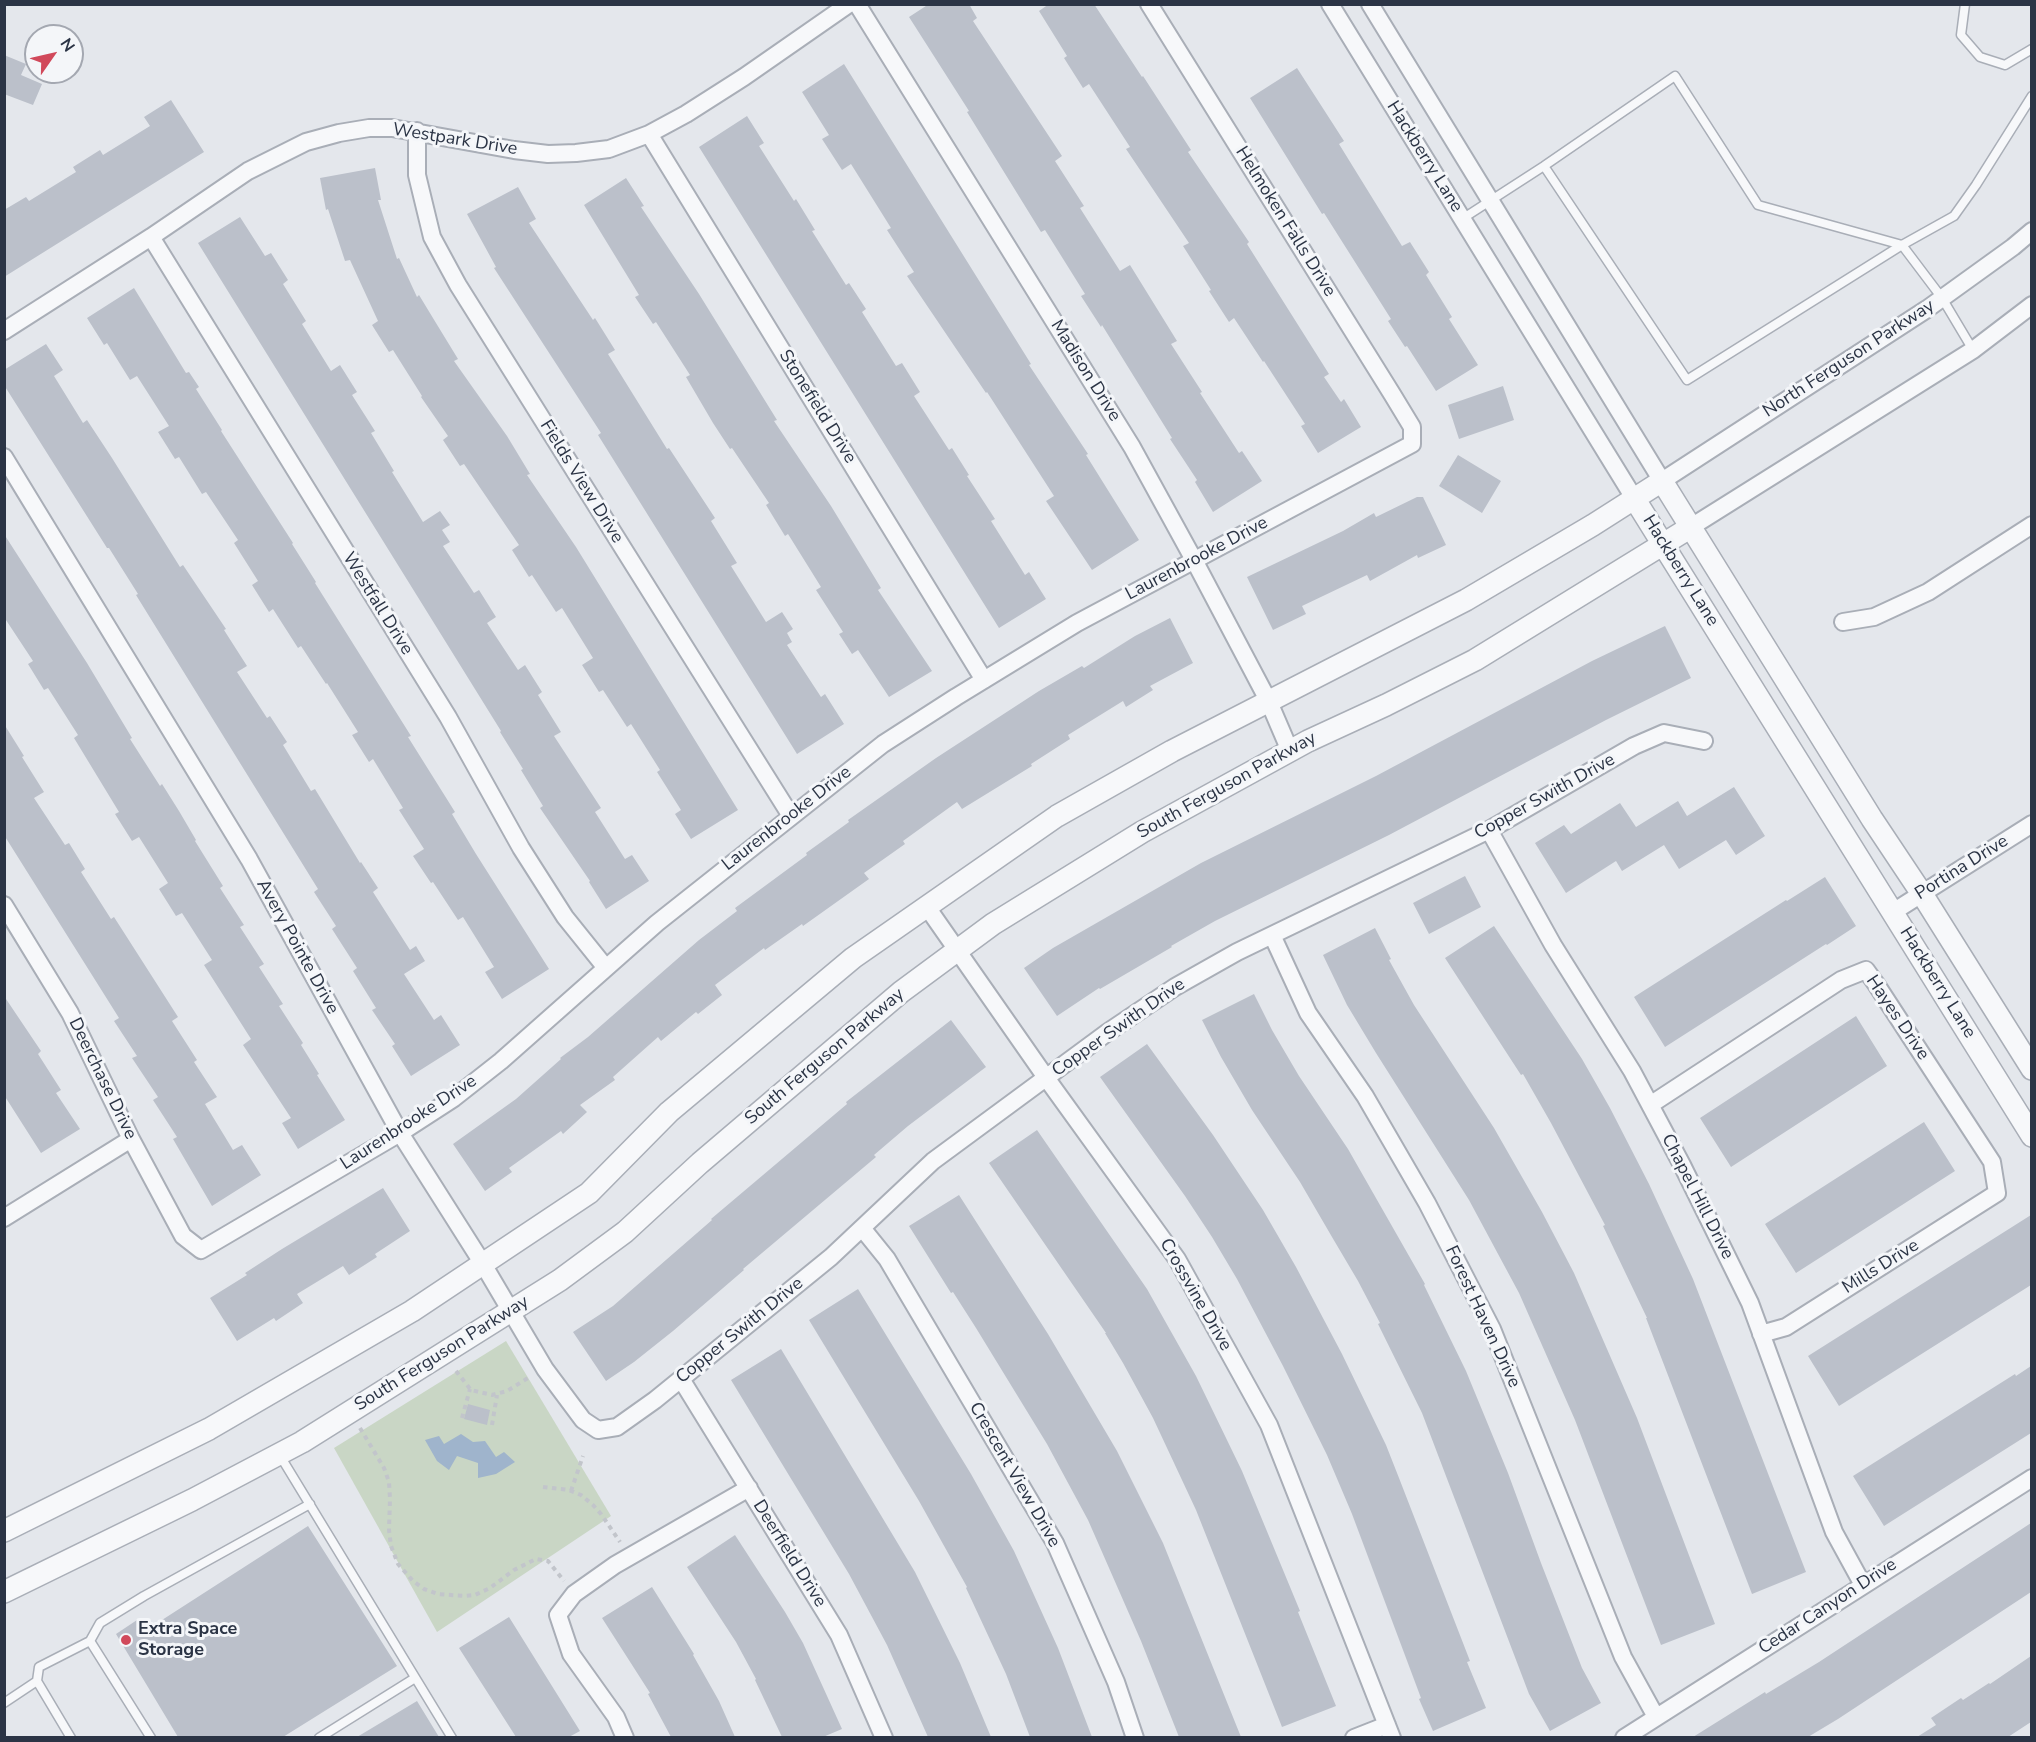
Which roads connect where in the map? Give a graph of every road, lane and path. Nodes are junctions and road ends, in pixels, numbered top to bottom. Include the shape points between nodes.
1 (849, 4) edge
2 (857, 4) edge
3 (1149, 4) edge
4 (1330, 4) edge
5 (1370, 4) edge
6 (1965, 4) edge
7 (2031, 49) edge
8 (2031, 96) edge
9 (417, 131) junction
10 (649, 134) junction
11 (1544, 166) junction
12 (1491, 202) junction
13 (1462, 219) junction
14 (2031, 231) edge
15 (151, 237) junction
16 (1902, 245) junction
17 (1942, 298) junction
18 (2031, 305) edge
19 (4, 331) edge
20 (1973, 350) junction
21 (1412, 444) joint
22 (4, 457) edge
23 (1662, 481) junction
24 (1634, 498) junction
25 (2031, 525) edge
26 (1691, 527) junction
27 (1662, 544) junction
28 (1194, 560) junction
29 (1844, 622) dead end
30 (984, 680) junction
31 (1269, 702) junction
32 (1704, 741) dead end
33 (1290, 751) junction
34 (790, 816) junction
35 (2031, 824) edge
36 (1489, 830) junction
37 (1922, 894) junction
38 (4, 905) edge
39 (927, 907) junction
40 (1893, 912) junction
41 (1272, 935) junction
42 (957, 950) junction
43 (606, 968) junction
44 (2031, 1069) edge
45 (1047, 1078) junction
46 (1650, 1105) junction
47 (400, 1133) junction
48 (2031, 1136) edge
49 (131, 1139) junction
50 (1997, 1193) joint
51 (4, 1218) edge
52 (862, 1228) junction
53 (201, 1250) joint
54 (483, 1264) junction
55 (511, 1311) junction
56 (1761, 1334) junction
57 (456, 1371) dead end
58 (528, 1378) dead end
59 (681, 1379) junction
60 (470, 1389) junction
61 (497, 1395) junction
62 (462, 1418) dead end
63 (492, 1425) dead end
64 (360, 1428) dead end
65 (598, 1430) joint
66 (279, 1454) junction
67 (583, 1456) dead end
68 (2031, 1478) edge
69 (543, 1487) dead end
70 (748, 1488) junction
71 (571, 1491) junction
72 (310, 1504) junction
73 (4, 1531) edge
74 (622, 1545) dead end
75 (564, 1581) dead end
76 (1863, 1585) junction
77 (4, 1592) edge
78 (90, 1641) junction
79 (415, 1678) junction
80 (37, 1681) junction
81 (4, 1703) edge
82 (1656, 1717) junction
83 (1389, 1731) edge
84 (71, 1737) edge
85 (151, 1737) edge
86 (319, 1737) edge
87 (452, 1737) edge
88 (625, 1737) edge
89 (884, 1737) edge
90 (1135, 1737) edge
91 (1354, 1737) edge
92 (1624, 1737) edge

1 - 10 street, Westpark Drive via 744,77
2 - 28 street, Madison Drive via 1132,447
3 - 21 street, Helmoken Falls Drive via 1412,427
4 - 13 street, Hackberry Lane
5 - 12 street, Hackberry Lane
6 - 7 lane via 1961,35 1980,57 2005,65
8 - 16 lane via 1954,216
9 - 10 street, Westpark Drive via 548,154 609,148
9 - 15 street, Westpark Drive via 369,128 306,142 248,171
9 - 34 street, Fields View Drive via 417,176 432,237 458,285
10 - 30 street, Stonefield Drive
11 - 12 lane
11 - 16 lane via 1675,76 1758,205
11 - 16 lane via 1687,380
12 - 13 lane
12 - 23 street, Hackberry Lane
13 - 24 street, Hackberry Lane
14 - 17 street, North Ferguson Parkway
15 - 19 street, Westpark Drive
15 - 43 street, Westfall Drive via 448,717 521,848 565,917
16 - 17 lane
17 - 20 lane
17 - 23 street, North Ferguson Parkway
18 - 20 street
20 - 26 street
21 - 28 street, Laurenbrooke Drive
22 - 47 street, Avery Pointe Drive via 249,859
23 - 24 street
23 - 26 street, Hackberry Lane
24 - 27 street, Hackberry Lane
24 - 31 street via 1466,600
25 - 29 street via 1928,592 1874,617
26 - 27 street, South Ferguson Parkway
26 - 37 street, Hackberry Lane
27 - 33 street, South Ferguson Parkway via 1475,660
27 - 40 street, Hackberry Lane
28 - 30 street, Laurenbrooke Drive via 1077,623
28 - 31 street, Madison Drive
30 - 34 street, Laurenbrooke Drive via 883,744
31 - 33 street, Madison Drive
31 - 39 street via 1057,816
32 - 36 street, Copper Swith Drive via 1664,733 1634,746
33 - 42 street, South Ferguson Parkway via 1142,832
34 - 43 street, Laurenbrooke Drive
35 - 37 street, Portina Drive
36 - 41 street, Copper Swith Drive
36 - 46 street, Chapel Hill Drive
37 - 40 street, Portina Drive
37 - 44 street, Hackberry Lane
38 - 49 street, Deerchase Drive via 70,1013
39 - 42 street, Crossvine Drive
39 - 54 street via 853,958 678,1104 589,1193
40 - 48 street, Hackberry Lane
41 - 45 street, Copper Swith Drive via 1175,987
41 - 82 street, Forest Haven Drive via 1308,1013 1365,1096 1427,1203 1492,1329 1623,1657
42 - 45 street, Crossvine Drive
42 - 55 street, South Ferguson Parkway via 801,1076 625,1232
43 - 47 street, Laurenbrooke Drive via 501,1061
45 - 52 street, Copper Swith Drive via 933,1161
45 - 83 street, Crossvine Drive via 1177,1259 1269,1425
46 - 50 street, Hayes Drive via 1841,980 1866,970 1992,1162
46 - 56 street, Chapel Hill Drive via 1750,1303
47 - 53 street, Laurenbrooke Drive
47 - 54 street, Avery Pointe Drive
49 - 51 street
49 - 53 street, Deerchase Drive via 183,1236
50 - 56 street, Mills Drive via 1786,1327
52 - 59 street, Copper Swith Drive
52 - 90 street, Crescent View Drive via 887,1259 1055,1543 1116,1682
54 - 55 street, Avery Pointe Drive
54 - 73 street via 412,1311 209,1429
55 - 65 street, Avery Pointe Drive via 545,1369 583,1419
55 - 66 street, South Ferguson Parkway
56 - 76 street, Chapel Hill Drive via 1834,1532
57 - 60 path
58 - 61 path
59 - 65 street, Copper Swith Drive via 617,1427
59 - 70 street, Deerfield Drive
60 - 61 path
60 - 62 path
61 - 63 path
64 - 75 path via 389,1482 391,1546 398,1564 413,1581 438,1594 475,1595 536,1558 548,1561
66 - 72 lane
66 - 77 street, South Ferguson Parkway
67 - 71 path
68 - 76 street, Cedar Canyon Drive
69 - 71 path
70 - 88 street via 615,1564 574,1594 558,1615 571,1654 616,1717
70 - 89 street, Deerfield Drive via 839,1635
71 - 74 path via 593,1504
72 - 78 lane via 100,1623
72 - 79 lane
76 - 82 street, Cedar Canyon Drive
78 - 80 lane via 39,1667
78 - 85 lane
79 - 86 lane
79 - 87 lane
80 - 81 lane
80 - 84 lane
82 - 92 street, Cedar Canyon Drive
83 - 91 street

